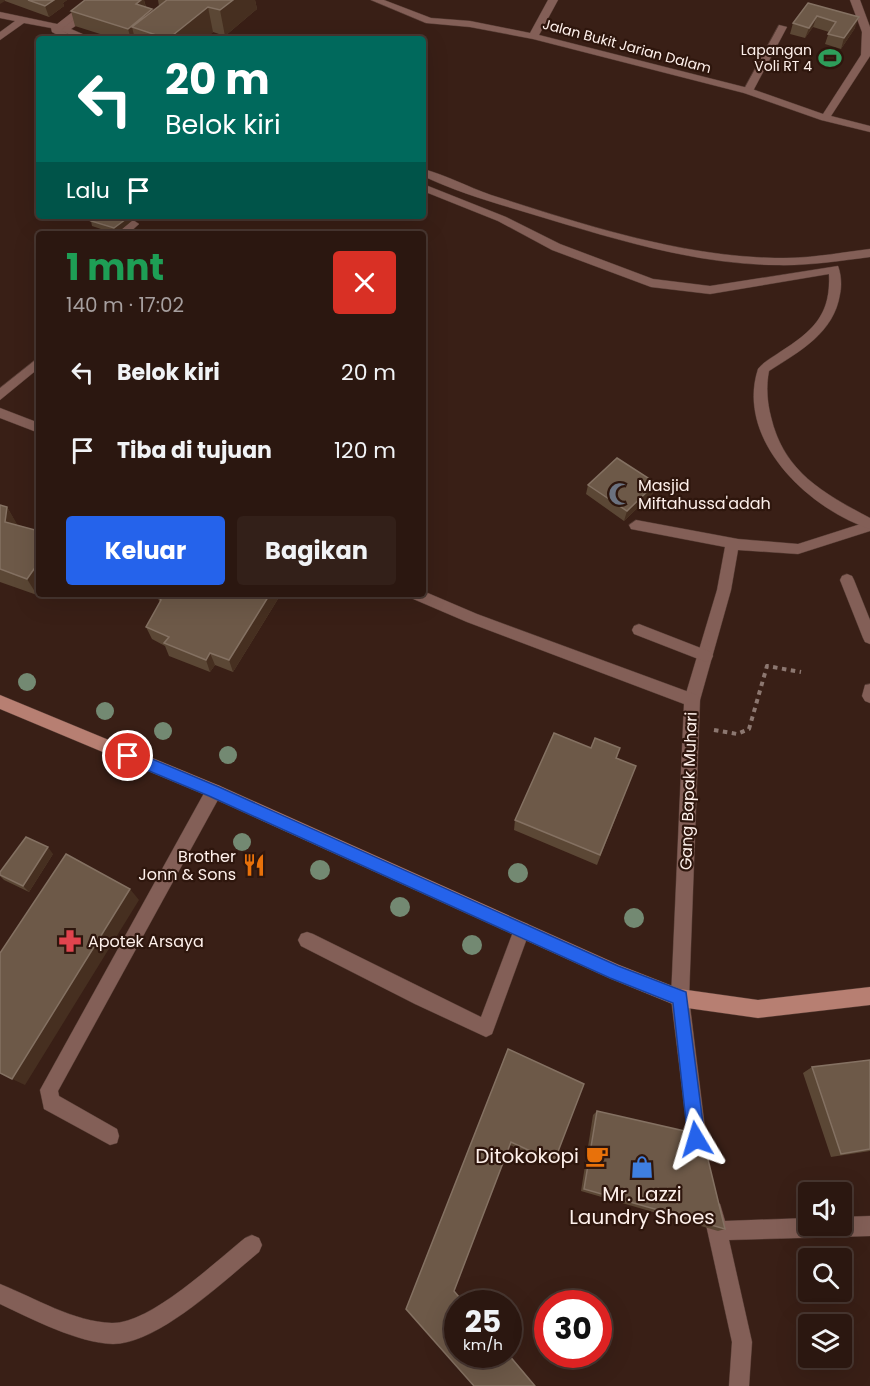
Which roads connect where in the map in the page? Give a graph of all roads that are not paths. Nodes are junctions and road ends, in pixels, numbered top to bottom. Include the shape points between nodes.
1 (94, 0) edge
2 (126, 0) edge
3 (376, 0) edge
4 (553, 0) edge
5 (855, 0) edge
6 (0, 15) edge
7 (22, 20) junction
8 (58, 27) junction
9 (782, 27) dead end
10 (66, 36) edge
11 (81, 36) edge
12 (533, 36) junction
13 (0, 37) edge
14 (748, 92) junction
15 (825, 118) junction
16 (870, 129) edge
17 (426, 173) edge
18 (426, 188) edge
19 (133, 224) dead end
20 (125, 231) edge
21 (870, 253) edge
22 (36, 364) edge
23 (0, 394) edge
24 (0, 413) edge
25 (36, 427) edge
26 (636, 525) dead end
27 (870, 525) edge
28 (738, 544) junction
29 (848, 580) dead end
30 (423, 597) edge
31 (639, 630) dead end
32 (870, 638) edge
33 (706, 657) junction
34 (870, 690) edge
35 (870, 696) edge
36 (692, 700) junction
37 (0, 702) edge
38 (214, 791) junction
39 (522, 930) junction
40 (307, 940) dead end
41 (870, 996) edge
42 (680, 998) junction
43 (110, 1136) dead end
44 (704, 1173) edge
45 (710, 1196) edge
46 (870, 1226) edge
47 (718, 1231) junction
48 (252, 1245) dead end
49 (0, 1294) edge
50 (739, 1386) edge

1 - 8 street
2 - 11 street via 99,6 64,30
3 - 12 street, Jalan Bukit Jarian Dalam via 429,21 471,24
4 - 12 street
5 - 15 street via 867,32 866,55
6 - 7 street
7 - 8 street
7 - 13 street
8 - 10 street via 55,30
9 - 14 street
12 - 14 street, Jalan Bukit Jarian Dalam
14 - 15 street, Jalan Bukit Jarian Dalam
15 - 16 street, Jalan Bukit Jarian Dalam
17 - 21 street via 458,189 675,251 763,261
18 - 27 street via 502,219 556,247 651,283 710,290 834,269 828,317 816,335 764,369 762,405 765,426 780,458 797,480
19 - 20 street
22 - 23 street
24 - 25 street
26 - 28 street
27 - 28 street via 798,549
28 - 33 street, Gang Bapak Muhari via 729,553 724,590
29 - 32 street
30 - 36 street
31 - 33 street
33 - 36 street, Gang Bapak Muhari
34 - 35 street
36 - 42 street, Gang Bapak Muhari
37 - 38 main road
38 - 39 main road
38 - 43 street via 49,1090 51,1102
39 - 40 street via 486,1028
39 - 42 main road
41 - 42 main road via 758,1009
42 - 44 street, Gang Bapak Muhari via 696,1139
45 - 47 street
46 - 47 street
47 - 50 street via 742,1342
48 - 49 street via 156,1320 121,1334 89,1329

